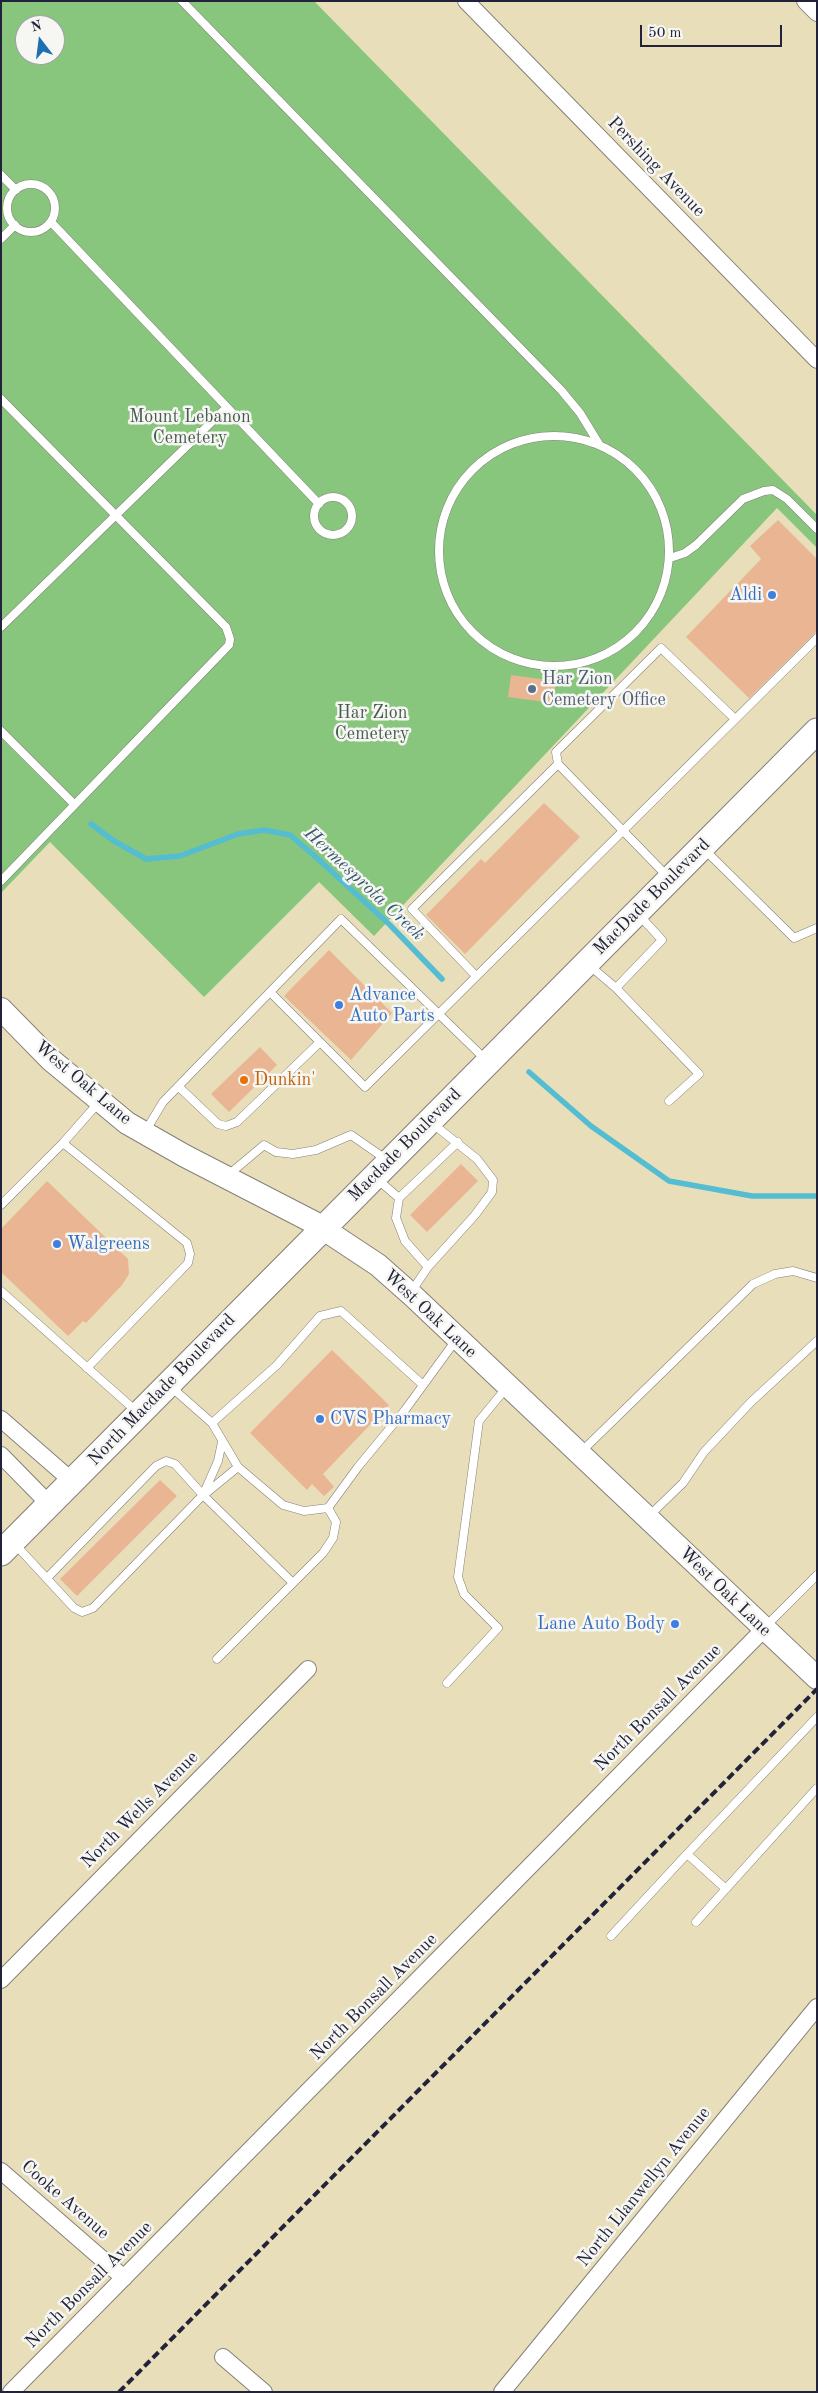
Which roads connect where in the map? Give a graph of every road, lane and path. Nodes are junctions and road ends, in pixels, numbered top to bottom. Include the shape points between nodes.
1 (182, 1) edge
2 (466, 1) edge
3 (805, 1) edge
4 (817, 13) edge
5 (1, 175) edge
6 (16, 190) junction
7 (51, 222) junction
8 (15, 226) junction
9 (1, 239) edge
10 (817, 360) edge
11 (1, 399) edge
12 (227, 407) junction
13 (599, 444) junction
14 (319, 504) junction
15 (114, 515) junction
16 (817, 529) edge
17 (670, 558) junction
18 (1, 627) edge
19 (817, 638) edge
20 (734, 719) junction
21 (1, 731) edge
22 (817, 731) edge
23 (558, 764) junction
24 (74, 804) junction
25 (622, 830) junction
26 (702, 847) junction
27 (670, 878) junction
28 (1, 881) edge
29 (637, 912) junction
30 (817, 928) edge
31 (586, 963) junction
32 (476, 976) junction
33 (616, 988) junction
34 (270, 992) junction
35 (1, 1009) edge
36 (438, 1014) junction
37 (320, 1042) junction
38 (488, 1063) junction
39 (178, 1087) junction
40 (669, 1101) dead end
41 (99, 1102) junction
42 (429, 1121) junction
43 (144, 1133) junction
44 (458, 1142) junction
45 (63, 1143) junction
46 (381, 1169) junction
47 (226, 1177) junction
48 (399, 1198) junction
49 (1, 1205) edge
50 (322, 1228) junction
51 (428, 1267) junction
52 (817, 1278) edge
53 (1, 1291) edge
54 (410, 1293) junction
55 (458, 1338) junction
56 (817, 1341) edge
57 (86, 1368) junction
58 (169, 1384) junction
59 (423, 1385) junction
60 (508, 1386) junction
61 (140, 1414) junction
62 (1, 1419) edge
63 (212, 1423) junction
64 (222, 1442) junction
65 (580, 1454) junction
66 (1, 1456) edge
67 (238, 1466) junction
68 (72, 1481) junction
69 (203, 1495) junction
70 (50, 1505) junction
71 (328, 1508) junction
72 (647, 1517) junction
73 (5, 1546) edge
74 (817, 1575) edge
75 (47, 1578) junction
76 (293, 1583) junction
77 (764, 1629) junction
78 (217, 1659) dead end
79 (308, 1669) dead end
80 (817, 1678) edge
81 (447, 1683) dead end
82 (817, 1716) edge
83 (817, 1788) edge
84 (686, 1854) junction
85 (726, 1889) junction
86 (696, 1922) dead end
87 (611, 1936) dead end
88 (1, 1980) edge
89 (817, 2007) edge
90 (1, 2171) edge
91 (124, 2278) junction
92 (223, 2357) dead end
93 (11, 2392) edge
94 (264, 2392) edge
95 (502, 2392) edge

1 - 13 lane via 561,390 580,412
2 - 10 street, Pershing Avenue
3 - 4 street
5 - 6 lane
6 - 7 lane via 32,184 47,190 55,205
6 - 8 lane via 8,208
7 - 8 lane via 35,232
7 - 12 lane
8 - 9 lane
11 - 15 lane
12 - 14 lane
12 - 15 lane
13 - 17 lane via 629,462 653,489 667,522
13 - 17 lane via 560,435 522,439 486,456 459,484 442,519 437,558 446,596 466,629 497,653 534,666 573,666 610,653 640,629 661,596
14 - 14 lane via 314,516 318,528 336,534 347,528 351,512 345,501 329,497
15 - 18 lane
15 - 24 lane via 226,627 230,639 229,645
16 - 17 lane via 780,493 773,490 755,492 743,499 696,545
19 - 20 lane
20 - 23 lane via 661,648 556,752
20 - 25 lane
21 - 24 lane
22 - 26 main road, MacDade Boulevard
23 - 25 lane
23 - 32 lane via 412,909
24 - 28 lane
25 - 27 lane
25 - 32 lane
26 - 27 main road, MacDade Boulevard
26 - 30 lane via 794,938
27 - 29 main road, MacDade Boulevard
29 - 31 main road, MacDade Boulevard
29 - 33 lane via 662,940
31 - 33 lane
31 - 38 main road, MacDade Boulevard
32 - 36 lane
33 - 40 lane via 699,1074
34 - 36 lane via 341,919
34 - 37 lane
34 - 39 lane
35 - 41 main road, West Oak Lane via 51,1060
36 - 37 lane via 365,1087
36 - 38 lane
37 - 39 lane via 237,1122 226,1126 218,1124
38 - 42 main road, Macdade Boulevard
39 - 43 lane via 163,1102
41 - 43 main road, West Oak Lane
41 - 45 lane
42 - 44 lane
42 - 46 main road, Macdade Boulevard
43 - 47 main road, West Oak Lane
44 - 48 lane
44 - 51 lane via 493,1180 492,1192
45 - 49 lane
45 - 57 lane via 187,1243 190,1254 188,1263
46 - 47 lane via 351,1135 316,1150 293,1154 276,1152 264,1146
46 - 48 lane
46 - 50 main road, Macdade Boulevard
47 - 50 main road, West Oak Lane
48 - 51 lane via 396,1218 405,1241
50 - 54 main road, West Oak Lane via 378,1266
50 - 58 main road, North Macdade Boulevard
51 - 54 lane
52 - 65 lane via 793,1271 775,1274 753,1284
53 - 57 lane
54 - 55 main road, West Oak Lane
55 - 59 lane
55 - 60 main road, West Oak Lane
56 - 72 lane via 751,1402 704,1452 683,1482
57 - 61 lane
58 - 61 main road, North Macdade Boulevard
58 - 63 lane
59 - 63 lane via 341,1311 320,1316 277,1365
59 - 71 lane
60 - 65 main road, West Oak Lane
60 - 81 lane via 479,1421 458,1577 464,1594 498,1628
61 - 68 main road, North Macdade Boulevard
62 - 68 street
63 - 64 lane
64 - 67 lane
64 - 69 lane
65 - 72 main road, West Oak Lane
66 - 70 street
67 - 69 lane
67 - 71 lane via 283,1505 304,1511
68 - 70 main road, North Macdade Boulevard
69 - 75 lane via 175,1464 166,1462 156,1466
69 - 75 lane via 93,1608 82,1612 74,1608
69 - 76 lane
70 - 73 main road, North Macdade Boulevard
71 - 76 lane via 336,1522 333,1538
72 - 77 main road, West Oak Lane
73 - 75 lane
74 - 77 lane
76 - 78 lane
77 - 80 main road, West Oak Lane
77 - 91 street, North Bonsall Avenue
79 - 88 street, North Wells Avenue
82 - 84 lane
83 - 85 lane
84 - 85 lane
84 - 87 lane
85 - 86 lane
89 - 95 street, North Llanwellyn Avenue
90 - 91 street, Cooke Avenue
91 - 93 street, North Bonsall Avenue
92 - 94 street

